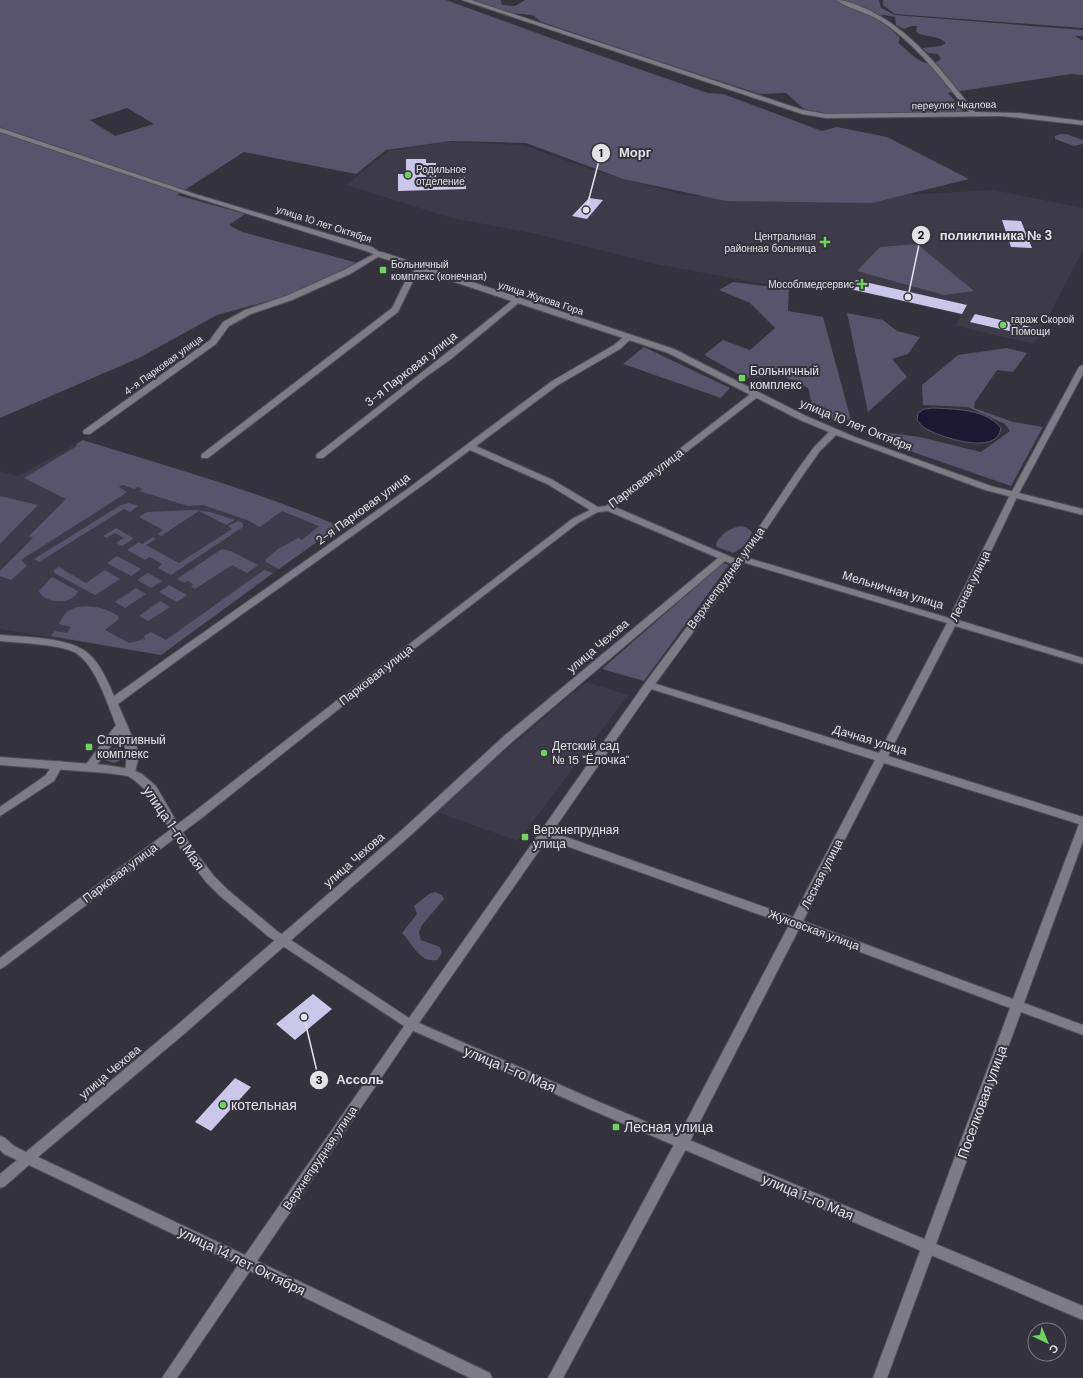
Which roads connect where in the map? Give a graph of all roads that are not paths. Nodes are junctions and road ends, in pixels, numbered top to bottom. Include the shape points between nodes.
1 (465, 0) edge
2 (839, 0) edge
3 (973, 114) junction
4 (1083, 123) edge
5 (0, 130) edge
6 (379, 254) junction
7 (421, 268) junction
8 (517, 301) junction
9 (629, 336) junction
10 (1083, 367) edge
11 (756, 394) junction
12 (87, 432) dead end
13 (834, 432) junction
14 (470, 447) junction
15 (206, 456) dead end
16 (320, 456) dead end
17 (1014, 495) junction
18 (609, 508) junction
19 (596, 510) junction
20 (1083, 512) edge
21 (724, 557) junction
22 (740, 561) junction
23 (952, 622) junction
24 (0, 638) edge
25 (1083, 661) edge
26 (649, 685) junction
27 (112, 703) junction
28 (121, 725) junction
29 (882, 758) junction
30 (0, 761) edge
31 (58, 765) junction
32 (88, 768) junction
33 (130, 773) junction
34 (0, 812) edge
35 (1083, 821) edge
36 (1083, 826) edge
37 (176, 831) junction
38 (545, 834) junction
39 (796, 923) junction
40 (282, 940) junction
41 (0, 964) edge
42 (1018, 1006) junction
43 (411, 1025) junction
44 (1083, 1030) edge
45 (0, 1142) edge
46 (682, 1143) junction
47 (27, 1159) junction
48 (0, 1182) edge
49 (929, 1248) junction
50 (248, 1263) junction
51 (1083, 1313) edge
52 (169, 1378) edge
53 (485, 1378) edge
54 (555, 1378) edge
55 (880, 1378) edge

1 - 3 street, переулок Чкалова via 802,112 826,116
2 - 3 street via 881,19 898,31 930,60
3 - 4 street, переулок Чкалова via 1019,115
5 - 6 street, улица 10 лет Октября
6 - 7 street, улица Жукова Гора
6 - 12 street, 4-я Парковая улица via 347,272 289,298 248,312 226,324 213,342
7 - 8 street, улица Жукова Гора
7 - 15 street via 405,285 401,302 395,310
8 - 9 street, улица Жукова Гора
8 - 16 street, 3-я Парковая улица
9 - 11 street, улица 10 лет Октября via 671,351
9 - 14 street, 2-я Парковая улица via 617,346 554,383
10 - 17 street, Лесная улица
11 - 13 street, улица 10 лет Октября
11 - 18 street, Парковая улица
13 - 17 street, улица 10 лет Октября
13 - 22 street, Верхнепрудная улица via 806,464
14 - 19 street via 544,478
14 - 27 street, 2-я Парковая улица
17 - 20 street, улица 10 лет Октября
17 - 23 street, Лесная улица
18 - 19 street, Парковая улица
18 - 21 street, Мельничная улица
19 - 37 street, Парковая улица via 575,521
21 - 22 street, Мельничная улица
21 - 40 street, улица Чехова via 508,739 407,832
22 - 23 street, Мельничная улица
22 - 26 street, Верхнепрудная улица
23 - 25 street, Мельничная улица
23 - 29 street, Лесная улица
24 - 27 street via 66,646 79,651 98,674
26 - 29 street, Дачная улица
26 - 38 street, Верхнепрудная улица
27 - 28 street
28 - 32 street
28 - 33 street via 134,754
29 - 35 street, Дачная улица
29 - 39 street, Лесная улица
30 - 31 street, улица 1-го Мая
31 - 32 street, улица 1-го Мая
31 - 34 street via 50,778
32 - 33 street, улица 1-го Мая
33 - 37 street, улица 1-го Мая via 152,789
36 - 42 street, Поселковая улица
37 - 40 street, улица 1-го Мая via 210,879 241,909
37 - 41 street, Парковая улица
38 - 39 street, Жуковская улица
38 - 43 street, Верхнепрудная улица
39 - 42 street, Жуковская улица
39 - 46 street, Лесная улица
40 - 43 street, улица 1-го Мая
40 - 47 street, улица Чехова
42 - 44 street, Жуковская улица
42 - 49 street, Поселковая улица
43 - 46 street, улица 1-го Мая
43 - 50 street, Верхнепрудная улица
45 - 47 street, улица 14 лет Октября
46 - 49 street, улица 1-го Мая
46 - 54 street, Лесная улица
47 - 48 street, улица Чехова
47 - 50 street, улица 14 лет Октября
49 - 51 street, улица 1-го Мая
49 - 55 street, Поселковая улица
50 - 52 street, Верхнепрудная улица
50 - 53 street, улица 14 лет Октября

